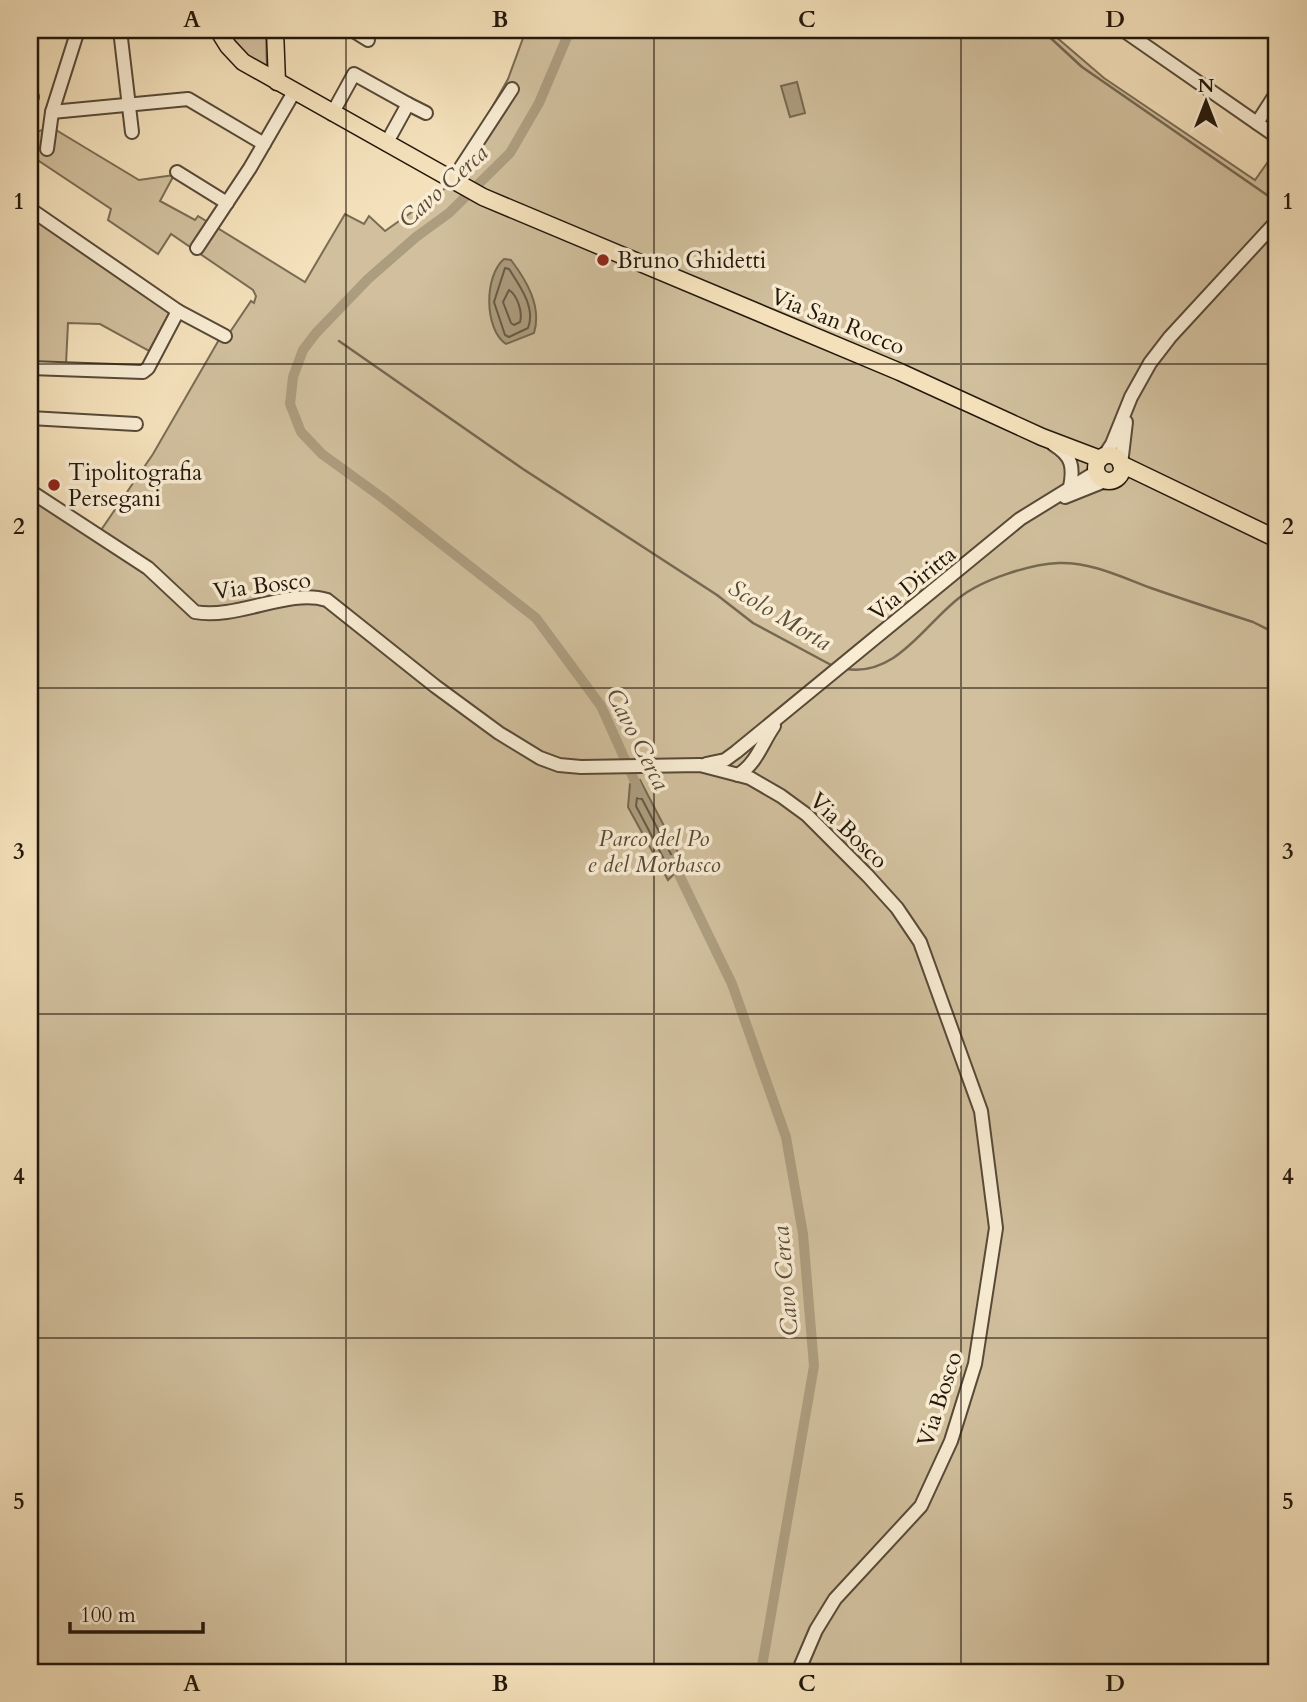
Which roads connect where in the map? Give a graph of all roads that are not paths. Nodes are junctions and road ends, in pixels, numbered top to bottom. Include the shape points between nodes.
1 (78, 30) edge
2 (120, 30) edge
3 (218, 30) edge
4 (275, 30) edge
5 (354, 30) edge
6 (1124, 30) edge
7 (368, 40) dead end
8 (277, 82) junction
9 (512, 89) dead end
10 (294, 92) junction
11 (1277, 92) edge
12 (408, 104) junction
13 (128, 105) junction
14 (52, 112) junction
15 (426, 113) dead end
16 (332, 114) junction
17 (1257, 123) junction
18 (132, 132) dead end
19 (1277, 137) edge
20 (264, 144) junction
21 (386, 144) junction
22 (47, 149) dead end
23 (177, 172) dead end
24 (455, 182) junction
25 (227, 202) junction
26 (30, 209) edge
27 (1277, 220) edge
28 (197, 248) dead end
29 (178, 312) junction
30 (225, 336) dead end
31 (30, 368) edge
32 (1127, 411) junction
33 (30, 418) edge
34 (136, 424) dead end
35 (1042, 438) junction
36 (1066, 453) junction
37 (1101, 467) junction
38 (1121, 470) junction
39 (1070, 487) junction
40 (30, 491) edge
41 (1035, 509) junction
42 (1277, 540) edge
43 (782, 716) junction
44 (736, 752) junction
45 (760, 752) junction
46 (700, 765) junction
47 (738, 775) junction
48 (769, 789) junction
49 (798, 1672) edge

1 - 14 street
2 - 13 street
3 - 8 main road, Via San Rocco via 243,62
4 - 8 main road
5 - 7 street
6 - 17 street
8 - 10 main road, Via San Rocco
9 - 24 street
10 - 16 main road, Via San Rocco
10 - 20 street
11 - 17 street
12 - 15 street
12 - 16 street via 354,74
12 - 21 street
13 - 14 street
13 - 18 street
13 - 20 street via 188,99
14 - 22 street
16 - 21 main road, Via San Rocco
17 - 19 street
20 - 25 street
21 - 24 main road, Via San Rocco
23 - 25 street
24 - 35 main road, Via San Rocco via 900,372
25 - 28 street
26 - 29 street
27 - 32 street via 1170,337 1150,363
29 - 30 street
29 - 31 street via 143,372
32 - 37 street
32 - 38 street
33 - 34 street
35 - 36 street, Via San Rocco
35 - 37 main road, Via San Rocco
36 - 37 main road, Via San Rocco
36 - 39 street via 1073,471
37 - 38 main road via 1116,458
37 - 38 main road via 1114,481
37 - 39 street, Via Diritta
37 - 41 street, Via Diritta
38 - 42 main road via 1151,479
39 - 41 street, Via Diritta
40 - 46 street, Via Bosco via 148,568 195,612 312,597 327,600 435,686 540,758 559,765
41 - 43 street, Via Diritta
43 - 44 street, Via Diritta
43 - 45 street, Via Diritta
44 - 46 street, Via Diritta via 718,763
44 - 47 street
45 - 47 street, Via Diritta
45 - 48 street via 761,774
46 - 47 street, Via Bosco
47 - 48 street, Via Bosco
48 - 49 street, Via Bosco via 807,815 868,876 920,942 981,1111 996,1228 975,1364 951,1441 921,1506 835,1598

